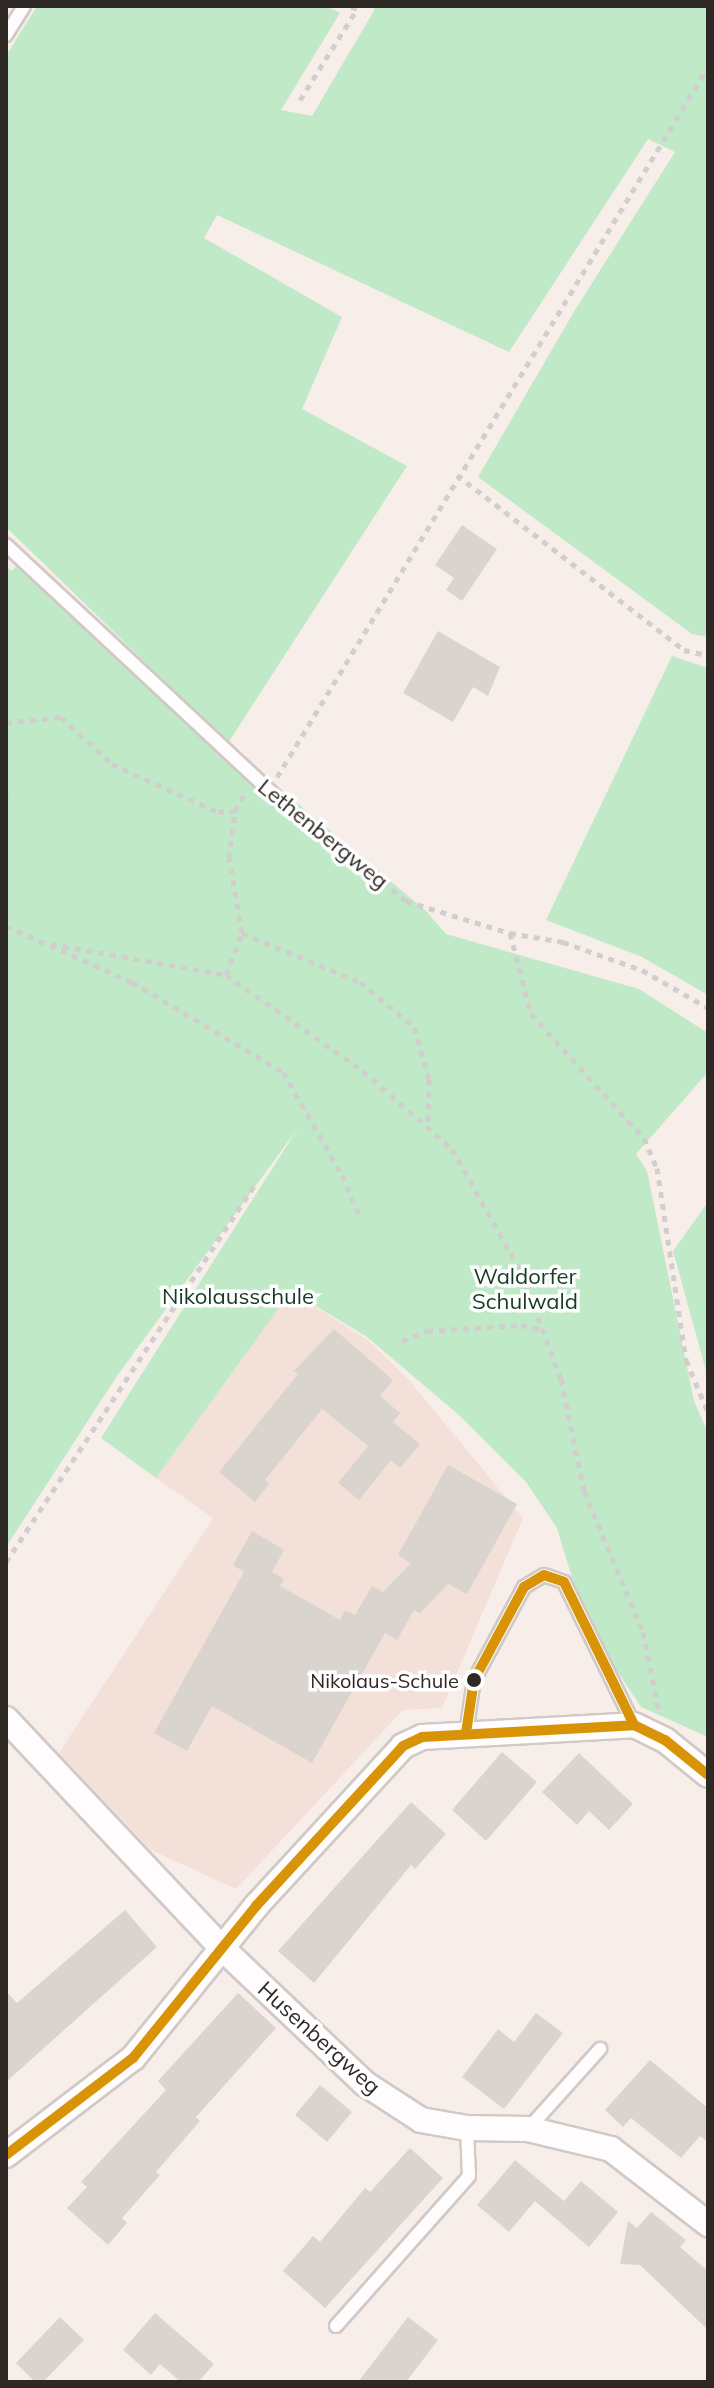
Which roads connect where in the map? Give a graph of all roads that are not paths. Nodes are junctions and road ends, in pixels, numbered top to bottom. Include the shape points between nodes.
1 (24, 6) edge
2 (6, 35) edge
3 (6, 545) edge
4 (272, 794) road end
5 (6, 1719) edge
6 (634, 1725) junction
7 (466, 1733) junction
8 (708, 1775) edge
9 (223, 1949) junction
10 (600, 2049) dead end
11 (467, 2128) junction
12 (528, 2129) junction
13 (6, 2155) edge
14 (708, 2224) edge
15 (336, 2326) dead end

1 - 2 lane
3 - 4 lane, Lethenbergweg
5 - 9 street, Husenbergweg
6 - 7 street
6 - 7 lane via 564,1582 544,1575 524,1587 474,1680
6 - 8 street via 665,1740
7 - 9 street via 422,1737 403,1746
9 - 11 street, Husenbergweg via 364,2083 421,2120
9 - 13 street via 133,2058
10 - 12 lane
11 - 12 street, Husenbergweg
11 - 15 lane via 469,2176
12 - 14 street, Husenbergweg via 611,2149

